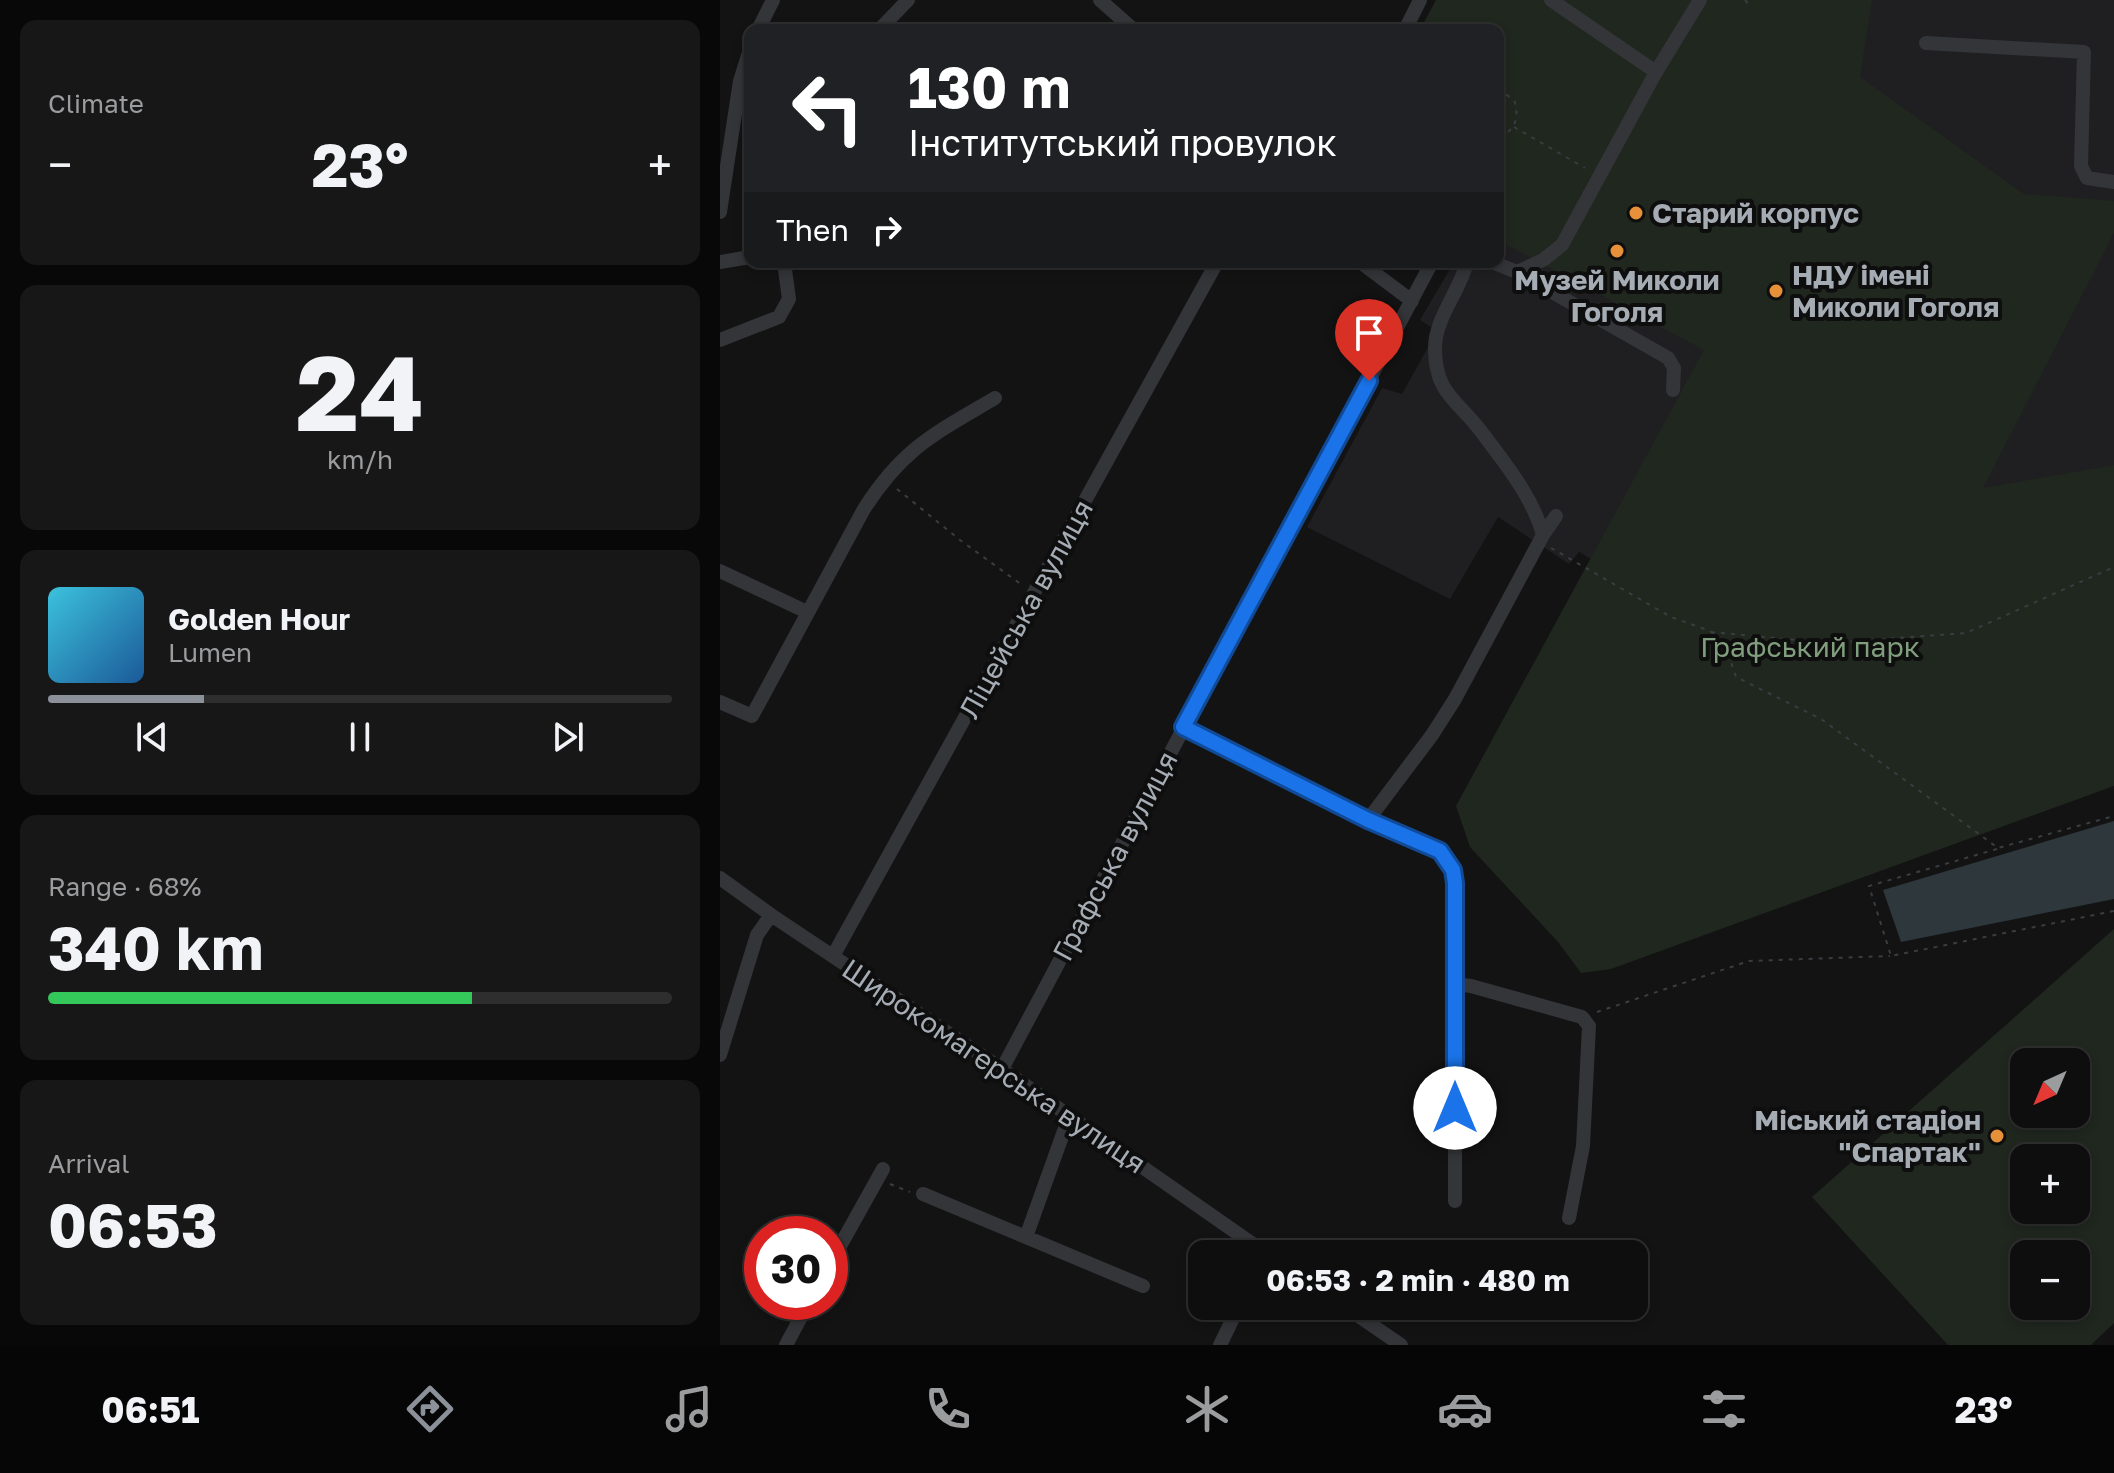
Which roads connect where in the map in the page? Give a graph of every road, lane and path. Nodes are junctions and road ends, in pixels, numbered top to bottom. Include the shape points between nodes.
1 (773, 0) edge
2 (908, 0) edge
3 (1100, 0) edge
4 (1420, 0) edge
5 (1551, 0) edge
6 (1700, 0) edge
7 (1745, 0) edge
8 (1750, 6) dead end
9 (761, 24) edge
10 (885, 24) edge
11 (1127, 24) edge
12 (1408, 24) edge
13 (1926, 43) dead end
14 (744, 68) edge
15 (1656, 72) junction
16 (1504, 93) edge
17 (1514, 127) junction
18 (1504, 135) edge
19 (1601, 177) junction
20 (2114, 182) edge
21 (720, 212) edge
22 (744, 258) edge
23 (720, 262) edge
24 (1504, 267) edge
25 (785, 268) edge
26 (1214, 268) edge
27 (1368, 268) edge
28 (1429, 268) edge
29 (1465, 268) edge
30 (1517, 272) junction
31 (1412, 301) junction
32 (720, 340) edge
33 (1673, 390) dead end
34 (995, 398) dead end
35 (884, 478) junction
36 (1556, 516) dead end
37 (1541, 538) junction
38 (2114, 567) edge
39 (720, 571) edge
40 (1035, 594) junction
41 (807, 612) junction
42 (1710, 631) junction
43 (720, 702) edge
44 (1183, 727) junction
45 (2114, 816) edge
46 (1368, 820) junction
47 (1998, 848) junction
48 (720, 878) edge
49 (2114, 911) edge
50 (771, 915) junction
51 (833, 956) junction
52 (1891, 956) junction
53 (1455, 984) junction
54 (1582, 1017) junction
55 (720, 1055) edge
56 (1002, 1069) junction
57 (1069, 1117) junction
58 (880, 1173) joint
59 (923, 1194) joint
60 (1455, 1201) dead end
61 (1569, 1218) dead end
62 (848, 1231) edge
63 (1026, 1237) junction
64 (1246, 1240) edge
65 (1143, 1286) dead end
66 (799, 1320) edge
67 (1232, 1320) edge
68 (1364, 1320) edge
69 (786, 1345) edge
70 (1220, 1345) edge
71 (1401, 1345) edge

1 - 9 street
2 - 10 street
3 - 11 street
4 - 12 street
5 - 15 street
6 - 15 street
7 - 8 path
13 - 20 street via 2084,52 2081,166 2087,178
14 - 21 street
15 - 19 street
16 - 17 path via 1514,100
17 - 18 path
17 - 19 path
19 - 30 street via 1562,245
22 - 23 street
24 - 30 street
25 - 32 street via 789,299 779,317
26 - 40 street, Ліцейська вулиця
27 - 31 street
28 - 31 street, Графська вулиця
29 - 37 street via 1438,331 1441,385 1519,486 1538,518
30 - 33 street via 1668,358 1674,368
31 - 44 street, Графська вулиця
34 - 35 street via 924,440
35 - 40 path
35 - 41 street
36 - 37 street
37 - 42 path via 1671,617
37 - 46 street via 1455,699
38 - 42 path via 1966,633 1829,643
39 - 41 street
40 - 51 street, Ліцейська вулиця
41 - 43 street via 752,716
42 - 47 path via 1725,644 1736,677 1821,719
44 - 46 street
44 - 56 street, Графська вулиця
45 - 47 path
46 - 53 street via 1440,851 1447,859 1455,883
47 - 52 path via 1869,886
48 - 50 street, Широкомагерська вулиця
49 - 52 path
50 - 51 street, Широкомагерська вулиця
50 - 55 street via 757,935
51 - 56 street, Широкомагерська вулиця
52 - 54 path via 1749,961
53 - 54 street
53 - 60 street
54 - 61 street via 1589,1026 1584,1131
56 - 57 street, Широкомагерська вулиця
57 - 63 street
57 - 64 street, Широкомагерська вулиця
58 - 59 path via 898,1188
58 - 62 street
59 - 63 street
63 - 65 street
66 - 69 street
67 - 70 street
68 - 71 street

